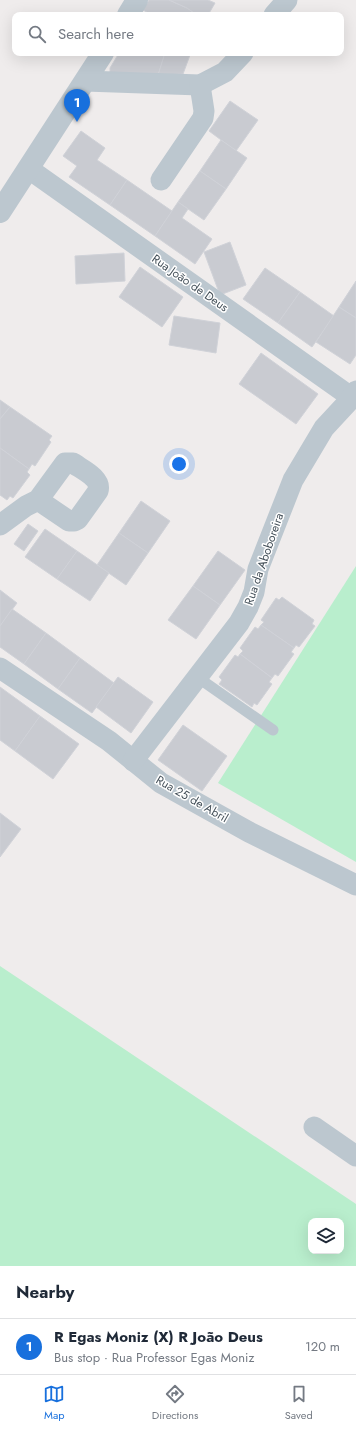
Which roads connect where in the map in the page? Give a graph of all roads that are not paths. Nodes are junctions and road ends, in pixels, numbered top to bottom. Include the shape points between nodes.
1 (137, 0) edge
2 (287, 0) edge
3 (130, 12) edge
4 (277, 12) edge
5 (101, 56) edge
6 (240, 56) edge
7 (85, 81) junction
8 (200, 85) junction
9 (29, 169) junction
10 (161, 180) dead end
11 (0, 212) edge
12 (354, 394) edge
13 (38, 500) dead end
14 (0, 525) edge
15 (0, 668) edge
16 (197, 677) junction
17 (273, 730) dead end
18 (133, 761) junction
19 (356, 885) edge
20 (314, 1127) dead end
21 (356, 1156) edge

1 - 3 street
2 - 4 street
5 - 7 street
6 - 8 street via 225,72
7 - 8 street
7 - 9 street
8 - 10 street via 203,118
9 - 11 street
9 - 12 street, Rua João de Deus
12 - 16 street, Rua da Aboboreira via 324,428 293,480 258,570 248,607 239,623
13 - 14 street
15 - 18 street, Rua 25 de Abril via 109,741
16 - 17 lane
16 - 18 street, Rua da Aboboreira
18 - 19 street, Rua 25 de Abril via 168,787 249,832
20 - 21 street

